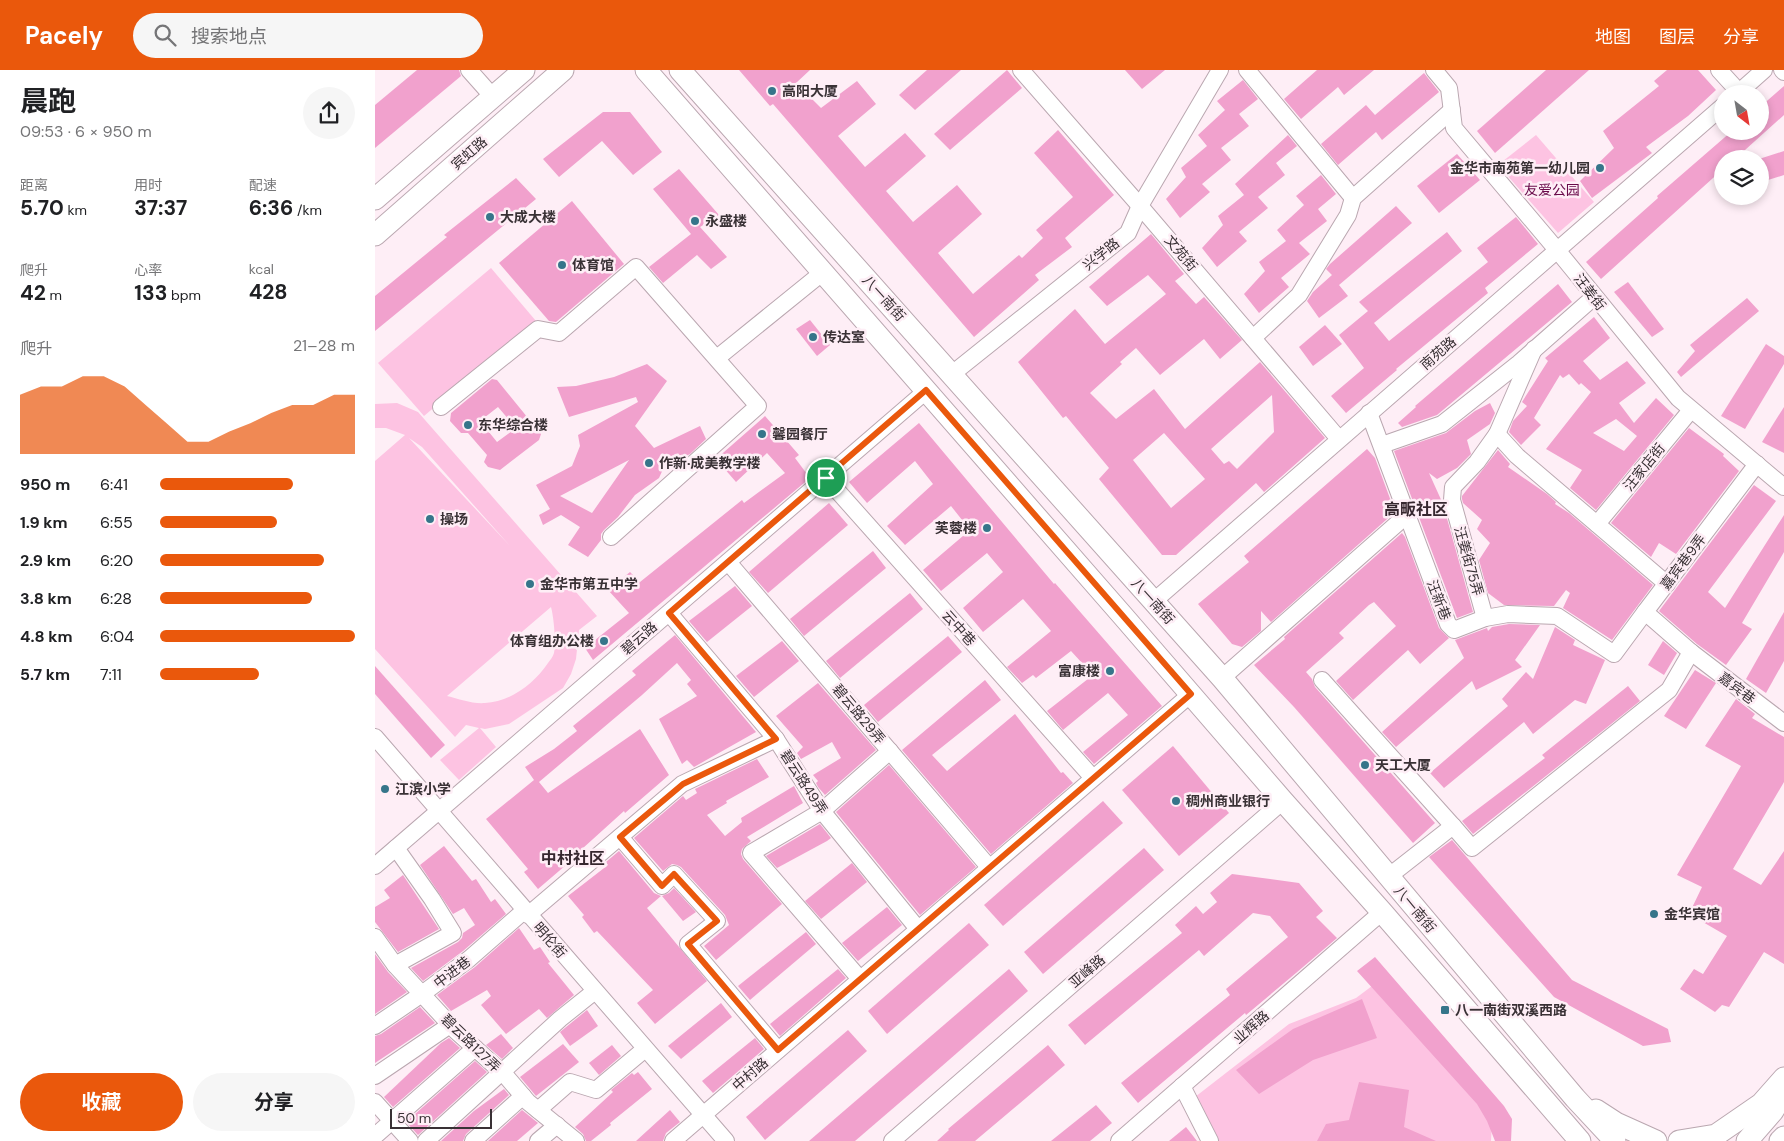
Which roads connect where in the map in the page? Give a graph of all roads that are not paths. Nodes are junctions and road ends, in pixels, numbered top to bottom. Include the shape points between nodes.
1 (469, 70) edge
2 (524, 70) edge
3 (563, 70) edge
4 (646, 70) edge
5 (680, 70) edge
6 (1021, 70) edge
7 (1220, 70) edge
8 (1247, 70) edge
9 (1719, 70) edge
10 (1764, 70) edge
11 (1443, 74) edge
12 (1731, 85) edge
13 (1747, 85) edge
14 (493, 97) junction
15 (1452, 110) junction
16 (1714, 114) edge
17 (378, 191) edge
18 (1353, 198) junction
19 (1140, 206) junction
20 (375, 235) edge
21 (1557, 250) junction
22 (822, 273) junction
23 (1594, 297) junction
24 (1253, 338) junction
25 (1534, 349) junction
26 (717, 358) junction
27 (952, 374) junction
28 (926, 390) junction
29 (441, 408) dead end
30 (1691, 410) junction
31 (1369, 413) junction
32 (1497, 434) junction
33 (1339, 439) junction
34 (1382, 445) junction
35 (1757, 464) junction
36 (826, 478) junction
37 (1784, 487) edge
38 (1408, 514) junction
39 (1597, 524) junction
40 (611, 537) dead end
41 (728, 562) junction
42 (1667, 584) junction
43 (1153, 601) junction
44 (1645, 612) junction
45 (669, 613) junction
46 (1485, 618) junction
47 (1691, 652) junction
48 (1222, 678) junction
49 (1322, 680) dead end
50 (1191, 694) junction
51 (1784, 723) edge
52 (375, 737) edge
53 (776, 739) junction
54 (890, 752) junction
55 (1093, 778) junction
56 (1283, 801) junction
57 (438, 810) junction
58 (822, 811) junction
59 (1453, 826) junction
60 (620, 837) junction
61 (396, 848) junction
62 (375, 866) edge
63 (989, 867) junction
64 (1388, 877) junction
65 (1382, 912) junction
66 (526, 913) junction
67 (918, 929) junction
68 (375, 937) edge
69 (395, 966) junction
70 (860, 979) junction
71 (595, 991) junction
72 (422, 994) junction
73 (450, 1025) junction
74 (375, 1026) edge
75 (475, 1048) junction
76 (645, 1048) junction
77 (778, 1050) junction
78 (501, 1072) junction
79 (376, 1073) edge
80 (1784, 1078) edge
81 (1183, 1086) junction
82 (1784, 1091) edge
83 (523, 1096) junction
84 (1575, 1098) junction
85 (375, 1102) edge
86 (538, 1110) junction
87 (703, 1115) junction
88 (392, 1121) junction
89 (557, 1125) junction
90 (375, 1136) edge
91 (1577, 1138) edge
92 (410, 1141) edge
93 (426, 1141) edge
94 (473, 1141) edge
95 (538, 1141) edge
96 (577, 1141) edge
97 (673, 1141) edge
98 (726, 1141) edge
99 (892, 1141) edge
100 (1119, 1141) edge
101 (1210, 1141) edge
102 (1615, 1141) edge
103 (1655, 1141) edge
104 (1679, 1141) edge
105 (1747, 1141) edge

1 - 14 street
2 - 14 main road, 宾虹路
3 - 20 main road, 宾虹路
4 - 22 main road, 八一南街
5 - 27 main road, 八一南街
6 - 19 street, 文苑街
7 - 19 street, 兴学路
8 - 18 street
9 - 12 street
10 - 13 street
11 - 15 street, 汪姜街
14 - 17 main road, 宾虹路
15 - 18 street
15 - 21 street, 汪姜街 via 1454,128
16 - 21 street, 南苑路
18 - 24 street via 1347,215 1299,295
19 - 24 street, 文苑街
19 - 27 street, 兴学路 via 1128,232
21 - 23 street, 汪姜街
21 - 31 street, 南苑路
22 - 26 street
22 - 28 main road, 八一南街
23 - 25 street
23 - 30 street, 汪姜街 via 1677,398
24 - 33 street, 文苑街
25 - 32 street, 汪姜街75弄
25 - 34 street via 1443,424
26 - 29 street via 636,266 559,333 539,329
26 - 40 street via 757,406
27 - 43 main road, 八一南街
28 - 36 street, 碧云路
28 - 50 main road, 八一南街
30 - 35 street, 汪姜街
30 - 39 street, 汪家店街
31 - 33 street, 南苑路
31 - 34 street, 汪新巷
32 - 39 street via 1517,456
32 - 46 street, 汪姜街75弄 via 1453,487 1452,500
33 - 43 street, 南苑路
34 - 38 street, 汪新巷
35 - 37 street, 汪姜街
35 - 42 street, 嘉宾巷9弄
36 - 41 street, 碧云路
36 - 55 street, 云中巷
38 - 46 street, 汪新巷 via 1448,624 1455,630
38 - 48 street
39 - 42 street
41 - 45 street, 碧云路
41 - 54 street, 碧云路29弄
42 - 44 street, 嘉宾巷9弄
43 - 48 main road, 八一南街
44 - 46 street, 汪新巷 via 1614,654 1557,616 1508,614
44 - 47 street
45 - 53 street, 碧云路49弄
45 - 57 street, 碧云路
47 - 51 street, 嘉宾巷
47 - 59 street via 1669,690 1472,848
48 - 64 main road, 八一南街
49 - 59 street
50 - 55 street, 中村路
50 - 56 main road, 八一南街
52 - 57 street, 明伦街
53 - 58 street, 碧云路49弄
53 - 60 street, 中进巷 via 683,784
54 - 58 street
54 - 63 street, 碧云路29弄
55 - 63 street, 中村路
56 - 65 main road, 八一南街
56 - 99 street, 亚峰路
57 - 61 street, 碧云路
57 - 66 street, 明伦街
58 - 67 street, 碧云路49弄
58 - 70 street via 751,853
59 - 64 street
60 - 66 street, 中进巷
60 - 77 street via 662,886 674,874 717,921 688,944
61 - 62 street, 碧云路
61 - 69 street via 453,933
63 - 67 street, 中村路
64 - 84 main road, 八一南街
65 - 81 street, 业辉路
65 - 91 main road, 八一南街
66 - 71 street, 明伦街
66 - 72 street, 中进巷
67 - 70 street, 中村路
68 - 69 street, 碧云路127弄
69 - 72 street, 碧云路127弄
70 - 77 street, 中村路
71 - 76 street, 明伦街
71 - 78 street
72 - 73 street, 碧云路127弄
72 - 74 street, 中进巷
73 - 75 street, 碧云路127弄
73 - 79 street
75 - 78 street, 碧云路127弄
75 - 88 street
76 - 86 street via 596,1090 570,1082
76 - 87 street, 明伦街
77 - 87 street, 中村路
78 - 83 street, 碧云路127弄
78 - 93 street
80 - 104 main road via 1761,1104 1716,1135
81 - 100 street, 业辉路
81 - 101 street
82 - 105 main road via 1773,1111
83 - 86 street, 碧云路127弄
83 - 94 street
84 - 102 main road, 八一南街
84 - 103 main road via 1616,1123
85 - 88 street
86 - 89 street, 碧云路127弄
87 - 97 street, 中村路
87 - 98 street, 明伦街
88 - 90 street
88 - 92 street
89 - 95 street
89 - 96 street, 碧云路127弄

